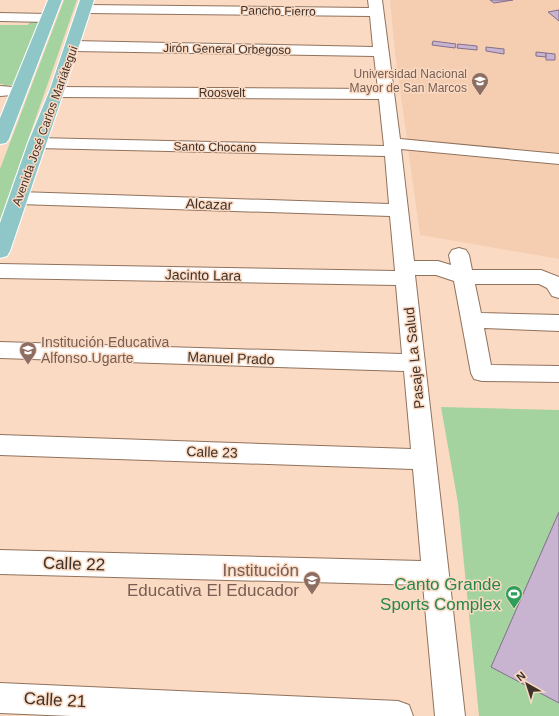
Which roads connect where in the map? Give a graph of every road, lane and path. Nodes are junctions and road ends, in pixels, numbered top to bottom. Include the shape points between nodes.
1 (55, 0) edge
2 (86, 4) edge
3 (375, 6) edge
4 (0, 17) edge
5 (48, 18) junction
6 (73, 46) junction
7 (381, 52) junction
8 (0, 91) edge
9 (19, 91) junction
10 (57, 92) junction
11 (387, 94) junction
12 (0, 139) edge
13 (37, 143) junction
14 (393, 147) junction
15 (559, 158) edge
16 (19, 198) junction
17 (399, 210) junction
18 (0, 251) edge
19 (459, 255) dead end
20 (0, 271) edge
21 (406, 273) junction
22 (463, 277) junction
23 (559, 291) edge
24 (472, 320) junction
25 (559, 323) edge
26 (0, 350) edge
27 (415, 363) junction
28 (559, 374) edge
29 (0, 445) edge
30 (424, 459) junction
31 (0, 562) edge
32 (436, 573) junction
33 (0, 698) edge
34 (398, 716) edge
35 (450, 716) edge

1 - 5 main road
2 - 3 street, Pancho Fierro
2 - 6 main road, Avenida José Carlos Mariátegui
3 - 7 street, Pasaje La Salud
4 - 5 street
5 - 9 main road
6 - 7 street, Jirón General Orbegoso
6 - 10 main road, Avenida José Carlos Mariátegui
7 - 11 street, Pasaje La Salud
8 - 9 street
9 - 12 main road
10 - 11 street, Roosvelt
10 - 13 main road, Avenida José Carlos Mariátegui
11 - 14 street, Pasaje La Salud
13 - 14 street, Santo Chocano
13 - 16 main road, Avenida José Carlos Mariátegui
14 - 15 street, Santo Chocano
14 - 17 street, Pasaje La Salud
16 - 17 street, Alcazar
16 - 18 main road, Avenida José Carlos Mariátegui
17 - 21 street, Pasaje La Salud
19 - 22 street
20 - 21 street, Jacinto Lara
21 - 22 street, Jacinto Lara via 438,268
21 - 27 street, Pasaje La Salud
22 - 23 street, Jacinto Lara via 541,277 552,281 558,286
22 - 24 street
24 - 25 street
24 - 28 street via 482,373
26 - 27 street, Manuel Prado
27 - 30 street, Pasaje La Salud
29 - 30 street, Calle 23
30 - 32 street, Pasaje La Salud
31 - 32 street, Calle 22
32 - 35 street, Pasaje La Salud
33 - 34 street, Calle 21

